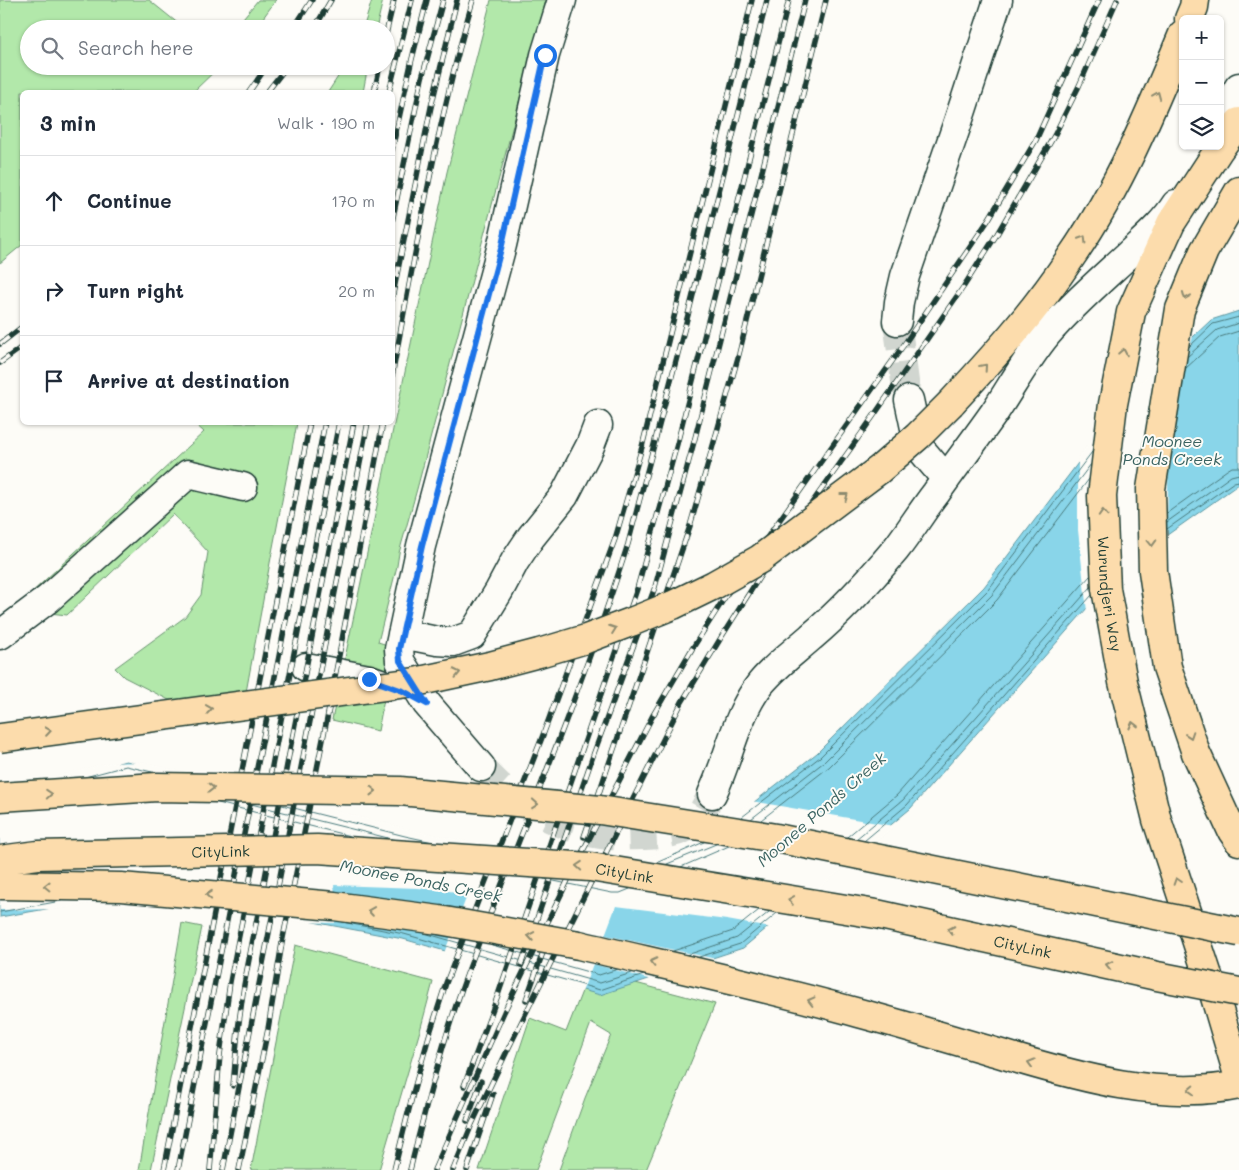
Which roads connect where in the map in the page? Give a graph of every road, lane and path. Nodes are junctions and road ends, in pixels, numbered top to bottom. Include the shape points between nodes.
1 (562, 0) edge
2 (998, 0) edge
3 (1179, 43) edge
4 (1239, 87) edge
5 (1224, 111) edge
6 (1239, 122) edge
7 (1204, 150) edge
8 (1239, 191) edge
9 (897, 321) tunnel mouth
10 (909, 400) tunnel mouth
11 (598, 424) dead end
12 (946, 479) junction
13 (243, 487) dead end
14 (0, 636) edge
15 (400, 642) junction
16 (306, 667) dead end
17 (427, 704) junction
18 (0, 738) edge
19 (481, 767) tunnel mouth
20 (712, 794) tunnel mouth
21 (0, 797) edge
22 (1239, 841) edge
23 (0, 860) edge
24 (0, 885) edge
25 (1163, 916) junction
26 (1239, 916) edge
27 (1239, 932) edge
28 (1157, 976) junction
29 (1239, 992) edge
30 (1239, 1003) edge
31 (1239, 1078) edge
32 (1239, 1085) edge

1 - 15 street via 545,55 502,245 422,546
2 - 9 street via 905,276
18 -> 3 main road, bridge via 415,682 490,666 586,639 631,622 714,585 760,559 880,469 918,436 983,369 1050,288 1119,177
4 - 5 street
31 -> 6 main road, Wurundjeri Way, bridge via 1157,820 1122,682 1106,589 1102,496 1113,404 1131,312 1171,223
7 - 12 street via 1173,210 1048,333
8 -> 22 main road via 1204,251 1180,309 1151,489 1153,571 1167,666 1196,753
10 - 12 street via 919,447
11 - 15 street via 564,496 515,561 472,635 453,642
12 - 20 street via 896,548 868,580 760,684 737,729
13 - 14 street via 188,474 48,599
15 - 17 street via 400,661
16 - 17 street via 369,679
17 - 19 street
21 -> 25 main road, bridge via 157,787 390,791 591,809 776,838
28 -> 23 main road, CityLink, bridge via 876,914 590,867 317,849 38,855
32 -> 24 main road, bridge via 1167,1089 1070,1074 858,1013 732,981 579,945 439,920 334,906 121,887
25 - 26 main road, bridge
25 - 27 main road, bridge
28 - 29 main road, CityLink, bridge
28 - 30 main road, bridge

